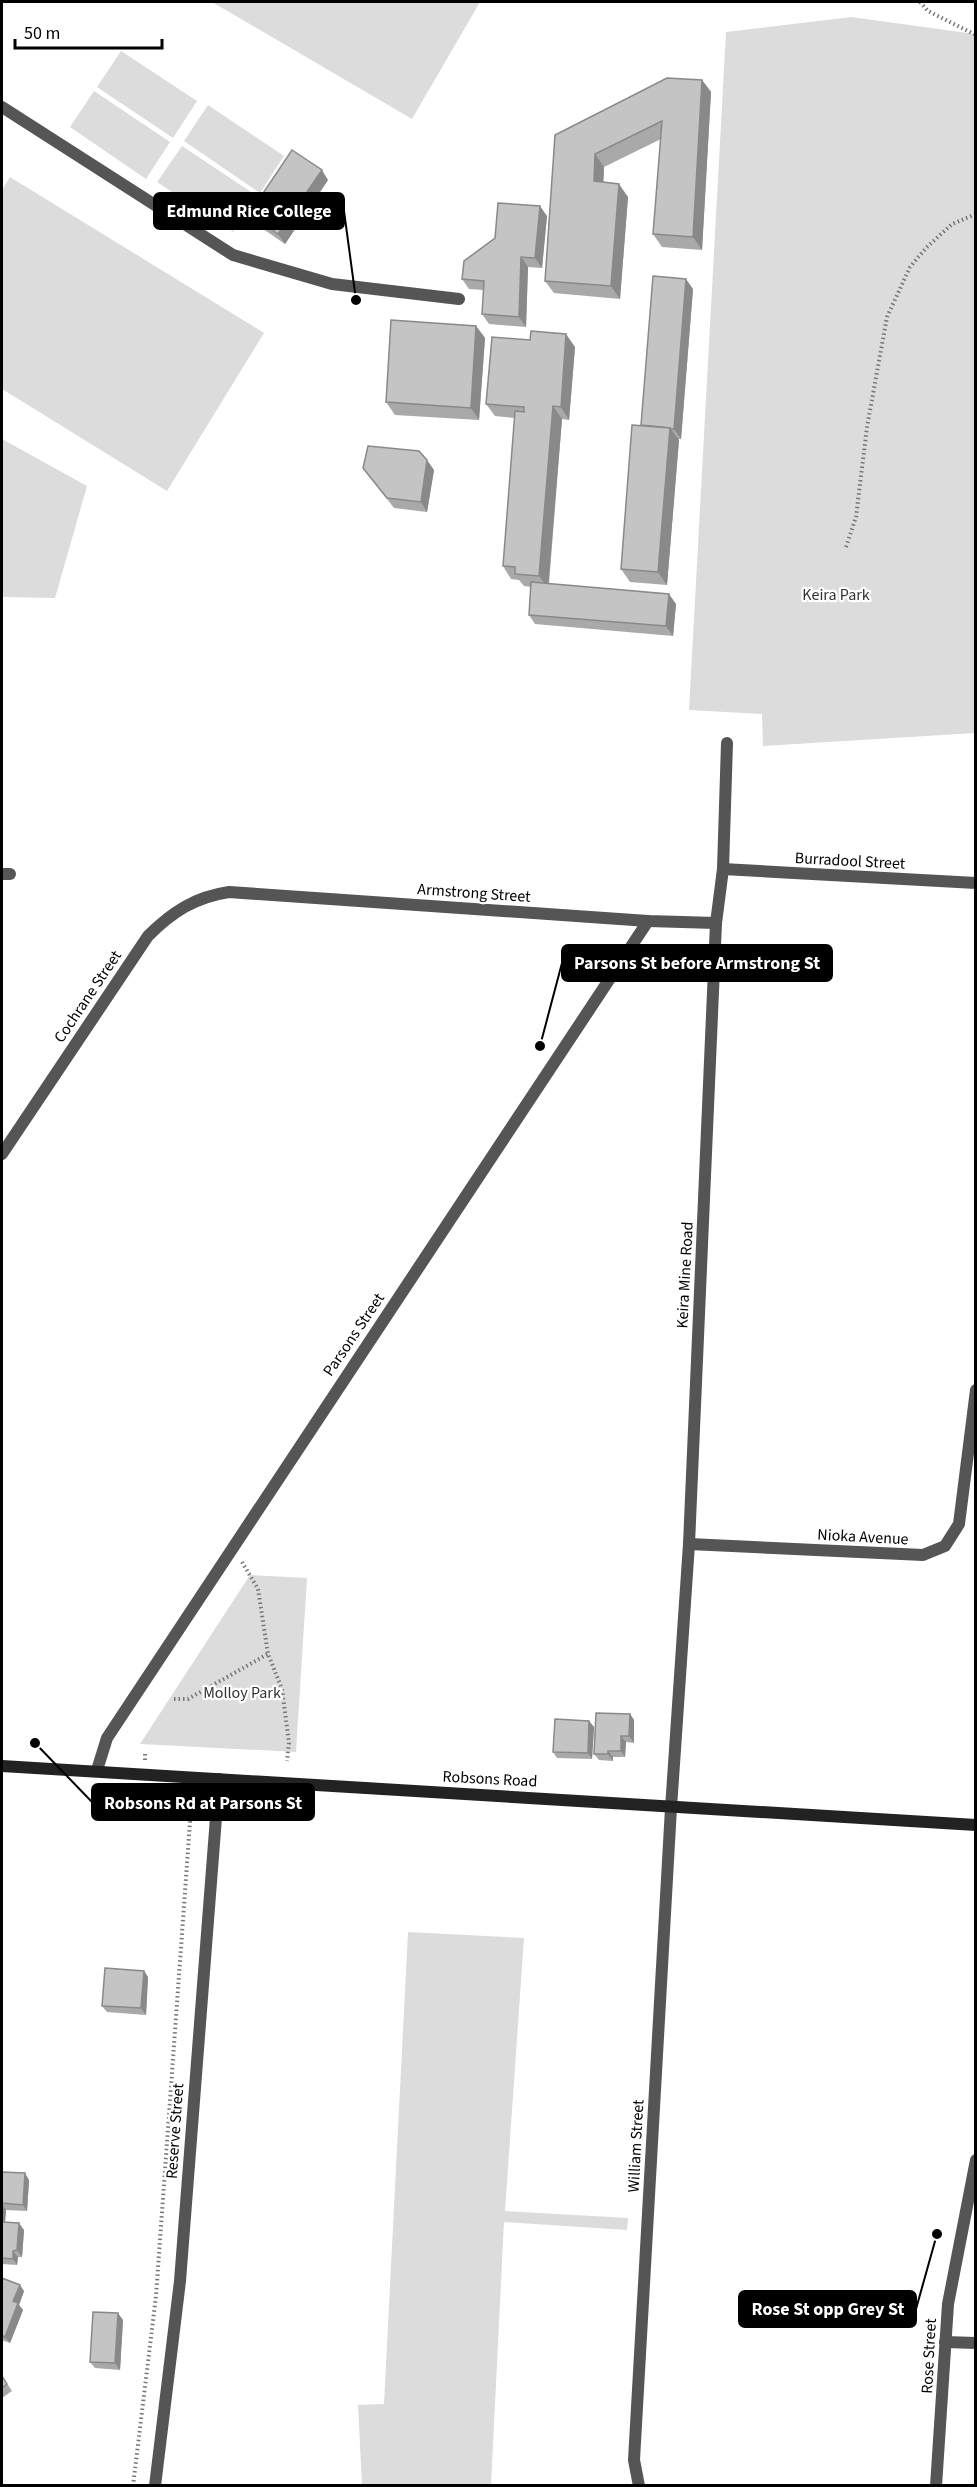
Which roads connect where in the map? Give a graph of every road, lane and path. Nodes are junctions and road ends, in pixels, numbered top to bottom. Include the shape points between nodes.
1 (920, 2) edge
2 (975, 35) edge
3 (2, 107) edge
4 (975, 214) edge
5 (459, 299) dead end
6 (846, 547) dead end
7 (728, 743) dead end
8 (723, 869) junction
9 (975, 883) edge
10 (229, 891) joint
11 (648, 921) junction
12 (716, 922) junction
13 (2, 1154) edge
14 (975, 1390) edge
15 (689, 1544) junction
16 (232, 1546) junction
17 (268, 1654) junction
18 (174, 1699) dead end
19 (287, 1761) dead end
20 (2, 1766) edge
21 (97, 1770) junction
22 (219, 1779) junction
23 (143, 1801) dead end
24 (671, 1808) junction
25 (975, 1825) edge
26 (975, 2160) edge
27 (945, 2342) junction
28 (975, 2343) edge
29 (133, 2486) edge
30 (155, 2486) edge
31 (639, 2486) edge
32 (936, 2486) edge

1 - 2 path via 928,11
3 - 5 street via 234,255 332,284
4 - 6 path via 952,224 926,248 910,267 897,293 881,340 856,517
7 - 8 street, Keira Mine Road
8 - 9 street, Burradool Street
8 - 12 street, Keira Mine Road
10 - 11 street, Armstrong Street
10 - 13 street, Cochrane Street via 197,899 165,918 148,936
11 - 12 street, Armstrong Street
11 - 16 street, Parsons Street
12 - 15 street, Keira Mine Road
14 - 15 street, Nioka Avenue via 959,1524 945,1546 922,1555
15 - 24 street, Keira Mine Road
16 - 17 path via 258,1589
16 - 21 street, Parsons Street via 107,1738
17 - 18 path via 188,1699
17 - 19 path via 282,1689 289,1743
20 - 21 main road, Robsons Road
21 - 22 main road, Robsons Road
22 - 24 main road, Robsons Road
22 - 30 street, Reserve Street via 180,2281
23 - 29 path via 180,1803 190,1822 190,1843 156,2296
24 - 25 main road, Robsons Road
24 - 31 street, William Street via 634,2460
26 - 27 street, Rose Street via 952,2274
27 - 28 street
27 - 32 street, Rose Street

